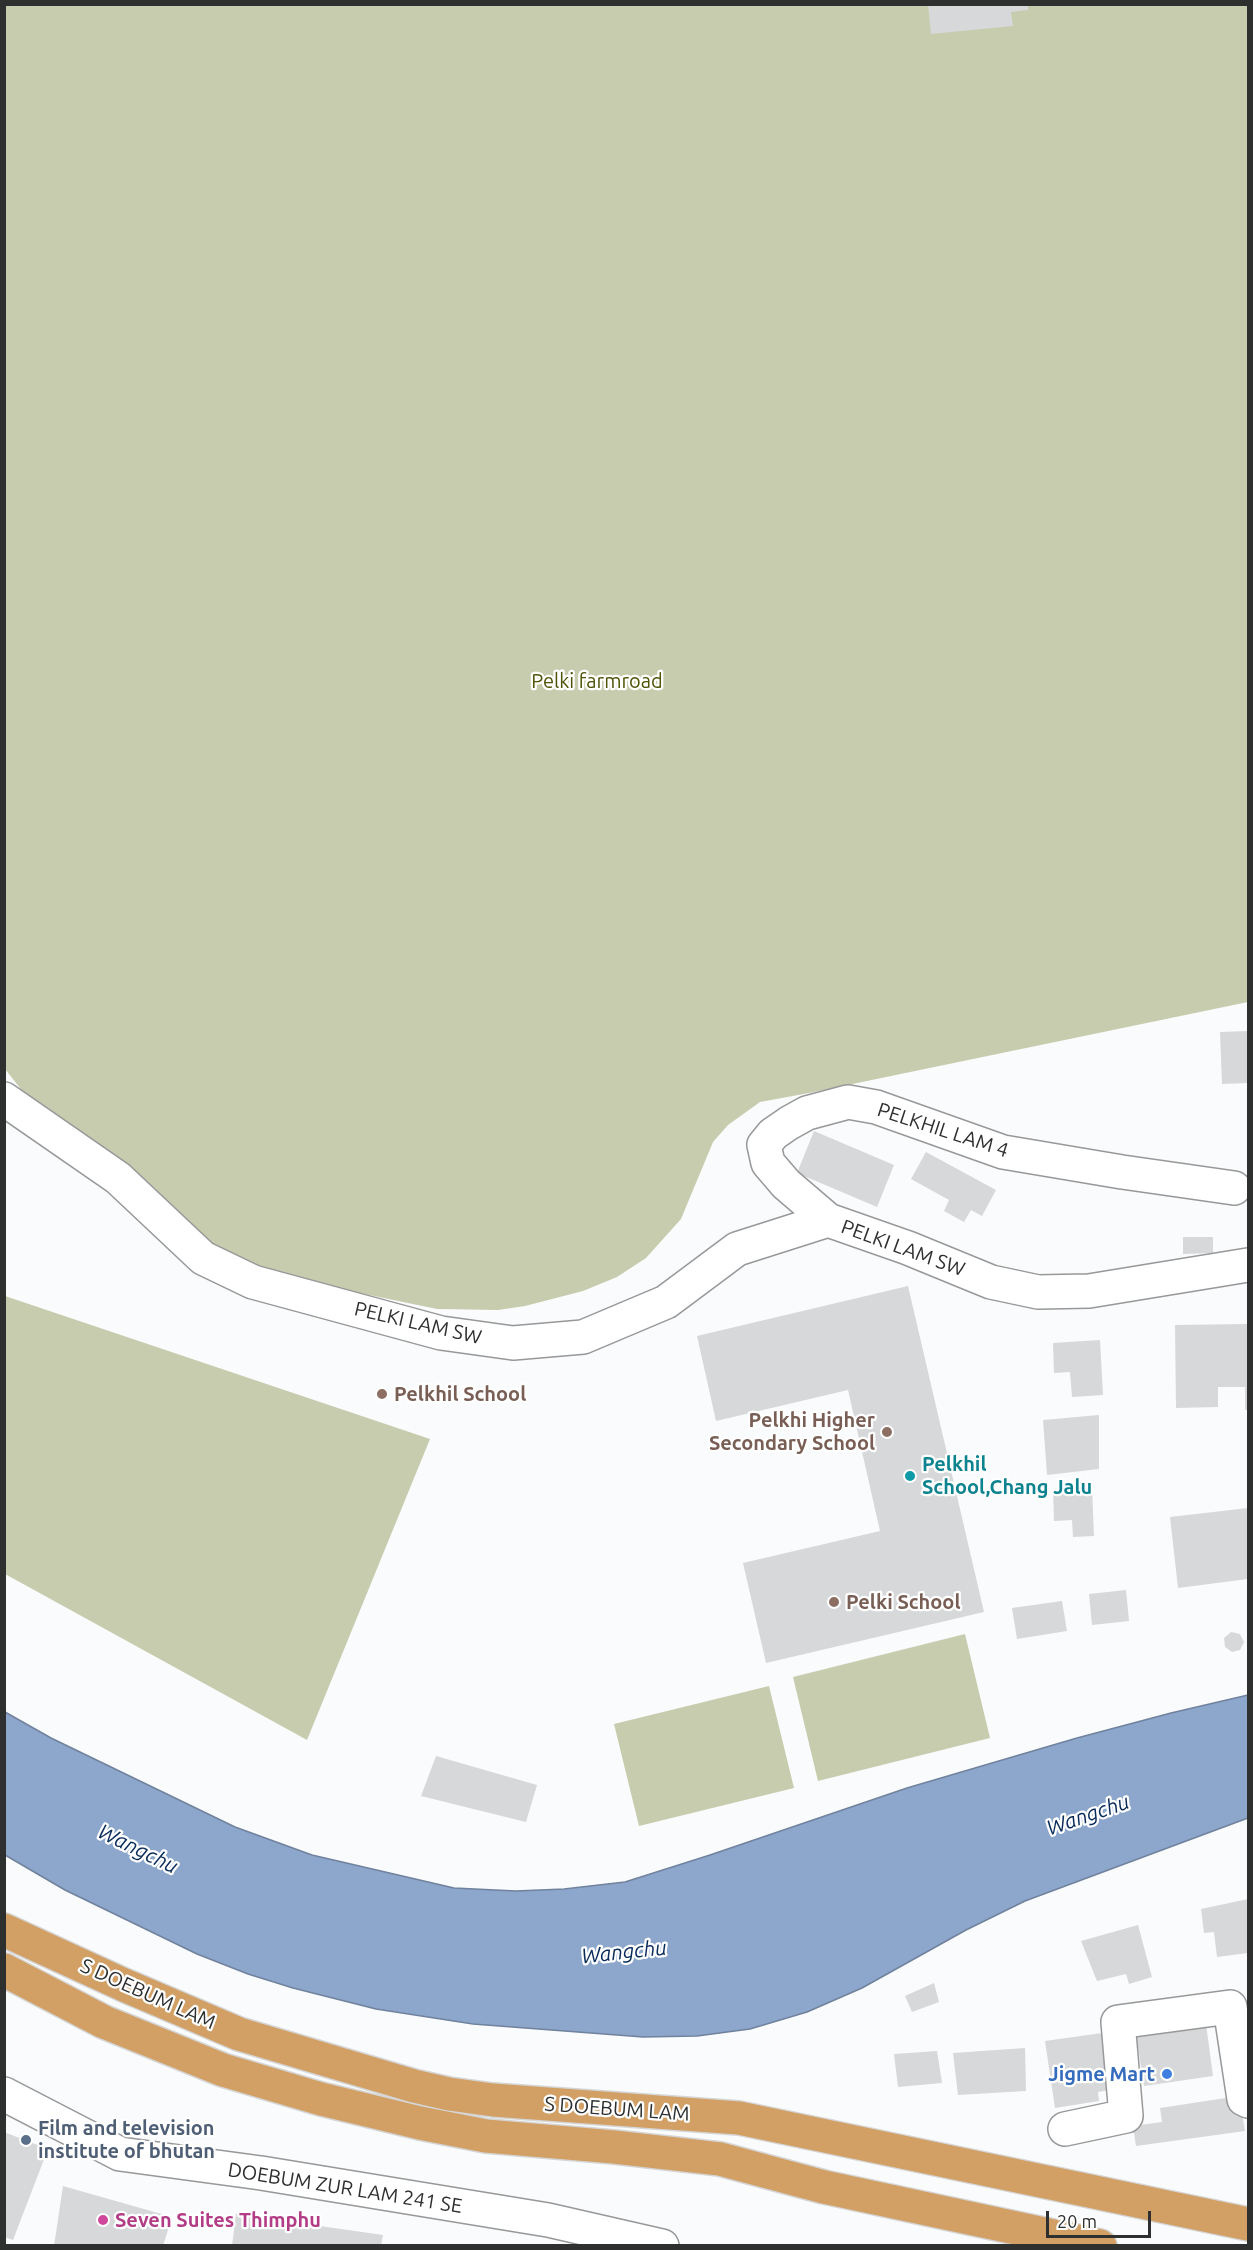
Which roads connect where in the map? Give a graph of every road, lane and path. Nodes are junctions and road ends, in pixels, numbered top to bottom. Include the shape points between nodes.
1 (4, 1099) edge
2 (1234, 1188) dead end
3 (828, 1220) junction
4 (1248, 1265) edge
5 (4, 1930) edge
6 (4, 1970) edge
7 (4, 2094) edge
8 (1248, 2101) edge
9 (1065, 2129) dead end
10 (1248, 2224) edge
11 (662, 2246) edge
12 (1100, 2246) edge

1 - 3 street, PELKI LAM SW via 118,1178 203,1258 253,1282 441,1333 513,1343 583,1337 666,1302 737,1249
2 - 3 street, PELKHIL LAM 4 via 1003,1152 876,1107 848,1102 807,1113 773,1134 764,1145 768,1163
3 - 4 street, PELKI LAM SW via 992,1282 1038,1292 1089,1291
5 - 10 highway, S DOEBUM LAM via 239,2034 426,2088 493,2100 739,2118
6 - 12 highway, S DOEBUM LAM via 115,2026 223,2070 321,2099 486,2136 720,2160 824,2187
7 - 11 street, DOEBUM ZUR LAM 241 SE via 120,2154 548,2220
8 - 9 street via 1244,2099 1230,2007 1118,2022 1126,2116

